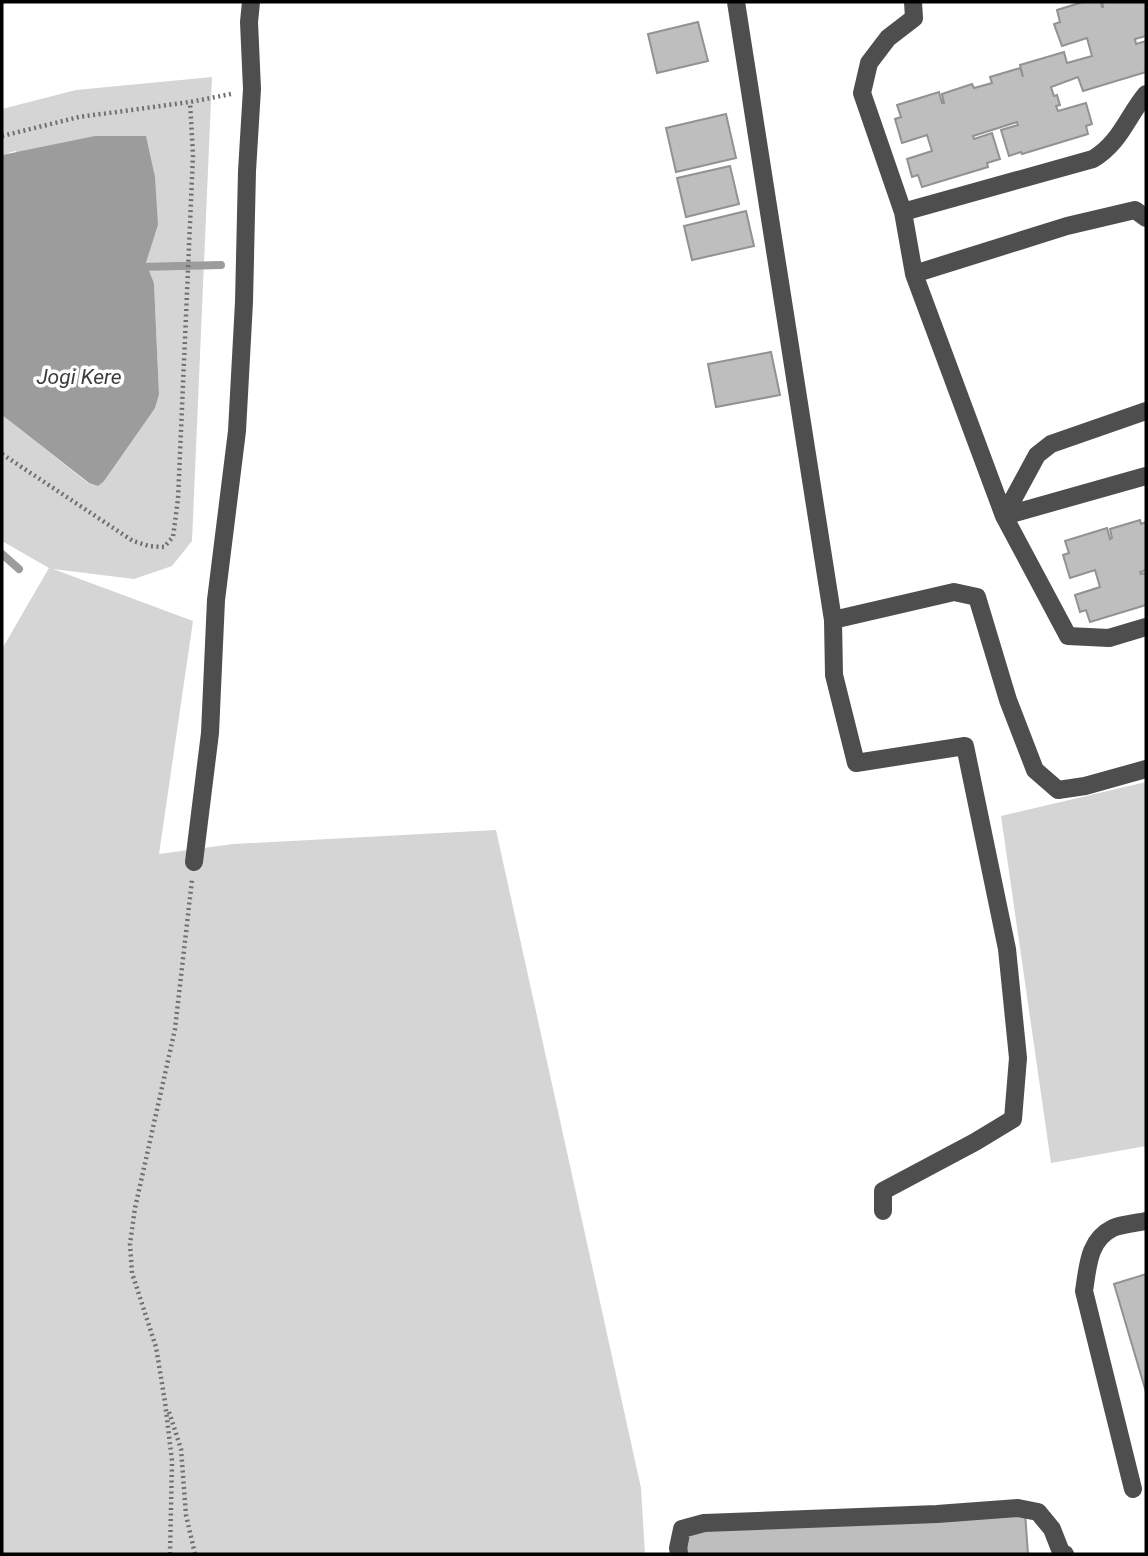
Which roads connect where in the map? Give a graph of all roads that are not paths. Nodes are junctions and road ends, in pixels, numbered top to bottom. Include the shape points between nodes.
1 (251, 2) edge
2 (736, 2) edge
3 (913, 2) edge
4 (1146, 93) edge
5 (903, 212) junction
6 (1146, 218) edge
7 (914, 274) junction
8 (1146, 411) edge
9 (1146, 476) edge
10 (1004, 516) junction
11 (833, 620) junction
12 (1146, 627) edge
13 (1146, 769) edge
14 (194, 862) road end
15 (883, 1211) dead end
16 (1146, 1221) edge
17 (1133, 1489) dead end
18 (679, 1554) edge
19 (1065, 1554) edge

1 - 14 street via 252,89 237,431 216,600 210,733
2 - 11 street
3 - 5 street via 914,18 888,38 869,64 862,93
4 - 5 street via 1106,151 1093,159
5 - 7 street
6 - 7 street via 1135,210 1081,223
7 - 10 street
8 - 10 street via 1051,444 1037,455
9 - 10 street
10 - 12 street via 1068,636 1109,638
11 - 13 street via 954,592 977,597 1035,769 1058,790
11 - 15 street via 834,675 856,763 965,746 1007,949 1018,1058 1013,1119 883,1191
16 - 17 street via 1113,1228 1094,1243 1084,1291
18 - 19 street via 682,1530 704,1523 1018,1508 1038,1511

